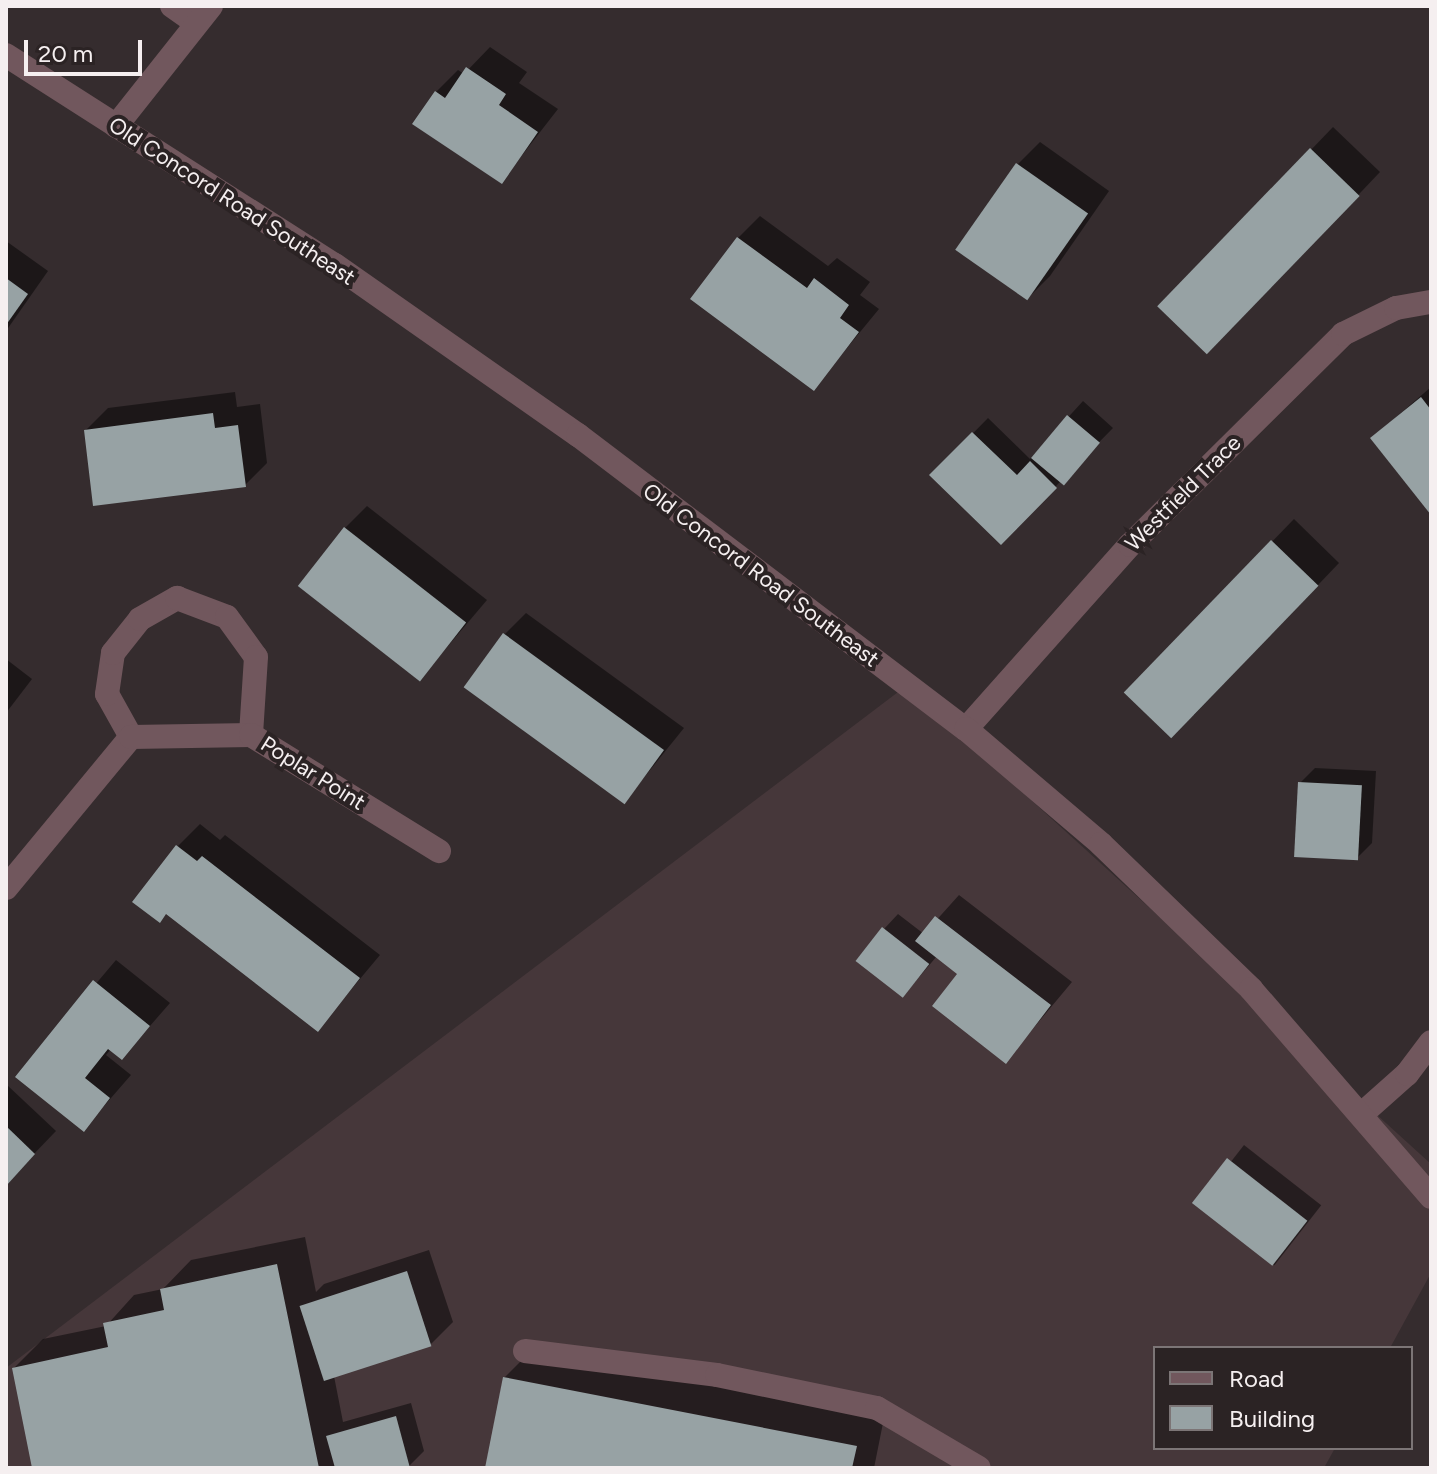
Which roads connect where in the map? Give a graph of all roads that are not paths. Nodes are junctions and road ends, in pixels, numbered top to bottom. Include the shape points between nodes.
1 (172, 6) edge
2 (203, 14) edge
3 (6, 55) edge
4 (116, 126) junction
5 (1431, 302) edge
6 (966, 729) junction
7 (251, 735) junction
8 (131, 737) junction
9 (439, 851) dead end
10 (6, 888) edge
11 (1431, 1042) edge
12 (1363, 1113) junction
13 (1431, 1197) edge
14 (525, 1351) dead end
15 (979, 1468) edge

1 - 2 street
2 - 4 street
3 - 4 street, Old Concord Road Southeast
4 - 6 street, Old Concord Road Southeast via 335,265 578,435
5 - 6 street, Westfield Trace via 1396,308 1343,334 1130,545
6 - 12 street, Old Concord Road Southeast via 1251,989
7 - 8 street, Poplar Point
7 - 8 street via 256,657 227,617 177,598 140,619 113,653 107,694
7 - 9 street, Poplar Point
8 - 10 street
11 - 12 street via 1407,1074
12 - 13 street, Old Concord Road Southeast
14 - 15 street via 717,1375 877,1408

